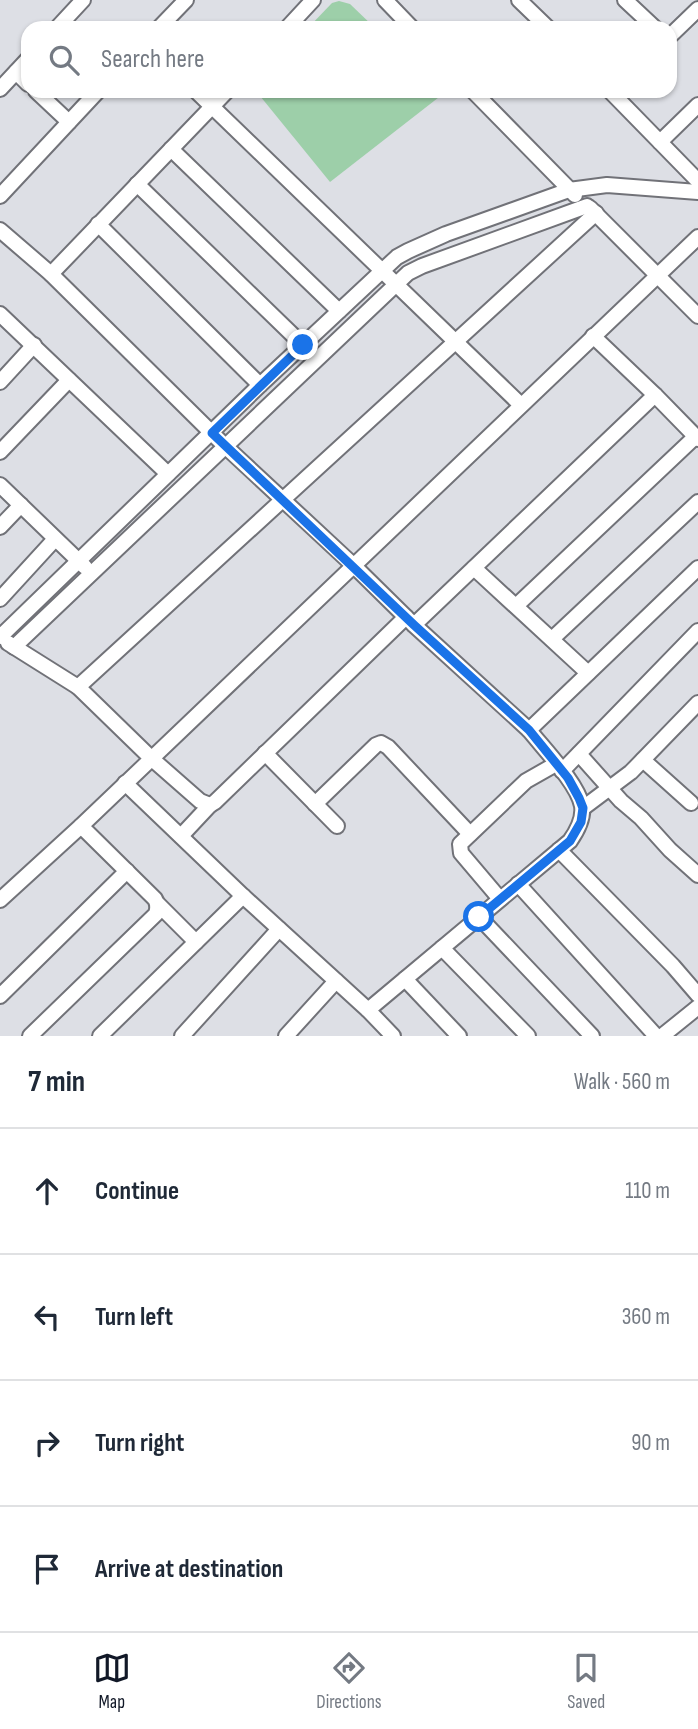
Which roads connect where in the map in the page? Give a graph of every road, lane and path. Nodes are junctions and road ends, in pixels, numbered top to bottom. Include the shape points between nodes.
1 (186, 0) edge
2 (313, 0) edge
3 (385, 0) edge
4 (519, 0) edge
5 (625, 0) edge
6 (79, 1) edge
7 (698, 9) edge
8 (63, 21) edge
9 (166, 21) edge
10 (294, 21) edge
11 (405, 21) edge
12 (541, 21) edge
13 (647, 21) edge
14 (677, 29) edge
15 (21, 67) edge
16 (16, 72) junction
17 (21, 77) edge
18 (0, 89) edge
19 (43, 98) edge
20 (92, 98) edge
21 (203, 98) edge
22 (220, 98) edge
23 (480, 98) edge
24 (618, 98) edge
25 (698, 105) edge
26 (212, 106) junction
27 (69, 122) junction
28 (660, 142) junction
29 (171, 149) junction
30 (698, 181) edge
31 (137, 184) junction
32 (569, 190) junction
33 (698, 192) edge
34 (0, 196) edge
35 (592, 210) junction
36 (98, 224) junction
37 (0, 230) edge
38 (698, 237) edge
39 (382, 270) junction
40 (51, 274) junction
41 (658, 275) junction
42 (396, 284) junction
43 (340, 311) junction
44 (0, 314) edge
45 (698, 316) edge
46 (593, 336) junction
47 (455, 341) junction
48 (34, 345) junction
49 (303, 345) junction
50 (69, 380) junction
51 (0, 382) edge
52 (260, 385) junction
53 (656, 395) junction
54 (521, 405) junction
55 (212, 433) junction
56 (697, 438) edge
57 (225, 446) junction
58 (0, 452) edge
59 (169, 474) junction
60 (0, 485) edge
61 (282, 500) junction
62 (698, 502) edge
63 (21, 505) junction
64 (0, 527) edge
65 (55, 539) junction
66 (79, 561) junction
67 (353, 565) junction
68 (474, 568) junction
69 (698, 568) edge
70 (92, 573) junction
71 (0, 599) edge
72 (516, 606) junction
73 (410, 621) junction
74 (698, 631) edge
75 (0, 637) edge
76 (552, 639) junction
77 (14, 647) junction
78 (588, 673) junction
79 (78, 687) junction
80 (698, 703) edge
81 (529, 730) junction
82 (265, 753) junction
83 (579, 754) junction
84 (150, 758) junction
85 (643, 760) junction
86 (559, 768) junction
87 (125, 783) junction
88 (611, 789) junction
89 (691, 803) dead end
90 (315, 804) junction
91 (210, 805) junction
92 (583, 808) junction
93 (81, 826) junction
94 (337, 826) dead end
95 (470, 834) junction
96 (181, 836) junction
97 (559, 850) junction
98 (127, 871) junction
99 (698, 875) edge
100 (518, 884) junction
101 (243, 896) junction
102 (500, 899) junction
103 (0, 900) edge
104 (158, 904) junction
105 (479, 917) junction
106 (279, 929) junction
107 (196, 942) junction
108 (442, 948) junction
109 (405, 979) junction
110 (336, 981) junction
111 (698, 995) edge
112 (0, 996) edge
113 (698, 1007) edge
114 (368, 1010) junction
115 (30, 1036) edge
116 (100, 1036) edge
117 (182, 1036) edge
118 (286, 1036) edge
119 (393, 1036) edge
120 (459, 1036) edge
121 (528, 1036) edge
122 (592, 1036) edge
123 (656, 1036) edge
124 (662, 1036) edge

1 - 9 street
2 - 10 street
3 - 11 street
4 - 12 street
5 - 13 street
6 - 8 street
7 - 14 street
15 - 16 street
16 - 17 street
16 - 18 street
19 - 27 street
20 - 27 street
21 - 26 street
22 - 26 street
23 - 32 street
24 - 28 street
25 - 28 street
26 - 29 street
26 - 39 street
27 - 34 street
28 - 30 street
29 - 31 street
29 - 43 street
31 - 36 street
31 - 49 street
32 - 33 street via 607,185
32 - 35 street
32 - 39 street via 433,240 397,257
35 - 41 street
35 - 42 street via 422,266
35 - 47 street
36 - 40 street
36 - 52 street
37 - 40 street
38 - 41 street
39 - 42 street
39 - 43 street
40 - 55 street
41 - 45 street
41 - 46 street
42 - 47 street
42 - 57 street
43 - 49 street
44 - 48 street
46 - 53 street
46 - 54 street
47 - 54 street
47 - 61 street
48 - 50 street
48 - 51 street
49 - 52 street
50 - 58 street
50 - 59 street
52 - 55 street
53 - 56 street
53 - 68 street
54 - 67 street
55 - 57 street
55 - 59 street
56 - 72 street
57 - 61 street
57 - 70 street
59 - 66 street
60 - 63 street
61 - 67 street
61 - 79 street
62 - 76 street
63 - 64 street
63 - 65 street
65 - 66 street
65 - 71 street
66 - 70 street
66 - 75 street
67 - 73 street
67 - 84 street
68 - 72 street
68 - 73 street
69 - 78 street
70 - 77 street
72 - 76 street
73 - 81 street
73 - 82 street
74 - 83 street
75 - 77 street
76 - 78 street
77 - 79 street
78 - 81 street
79 - 84 street
80 - 85 street
81 - 86 street
82 - 90 street
82 - 91 street
83 - 86 street
83 - 88 street
84 - 87 street
84 - 91 street
85 - 88 street
85 - 89 street
86 - 92 street
86 - 95 street via 526,781
87 - 93 street
87 - 96 street
88 - 92 street
88 - 99 street
90 - 94 street
90 - 95 street via 381,743
91 - 96 street
92 - 97 street via 576,832
93 - 98 street
93 - 103 street
95 - 102 street via 460,845 461,853
96 - 101 street
97 - 100 street
97 - 111 street
98 - 104 street
98 - 112 street
100 - 102 street
100 - 123 street
101 - 106 street
101 - 107 street
102 - 105 street
104 - 107 street
104 - 115 street via 156,914
105 - 108 street
105 - 122 street
106 - 110 street
106 - 117 street
107 - 116 street
108 - 109 street
108 - 121 street
109 - 114 street
109 - 120 street
110 - 114 street
110 - 118 street
113 - 124 street
114 - 119 street

